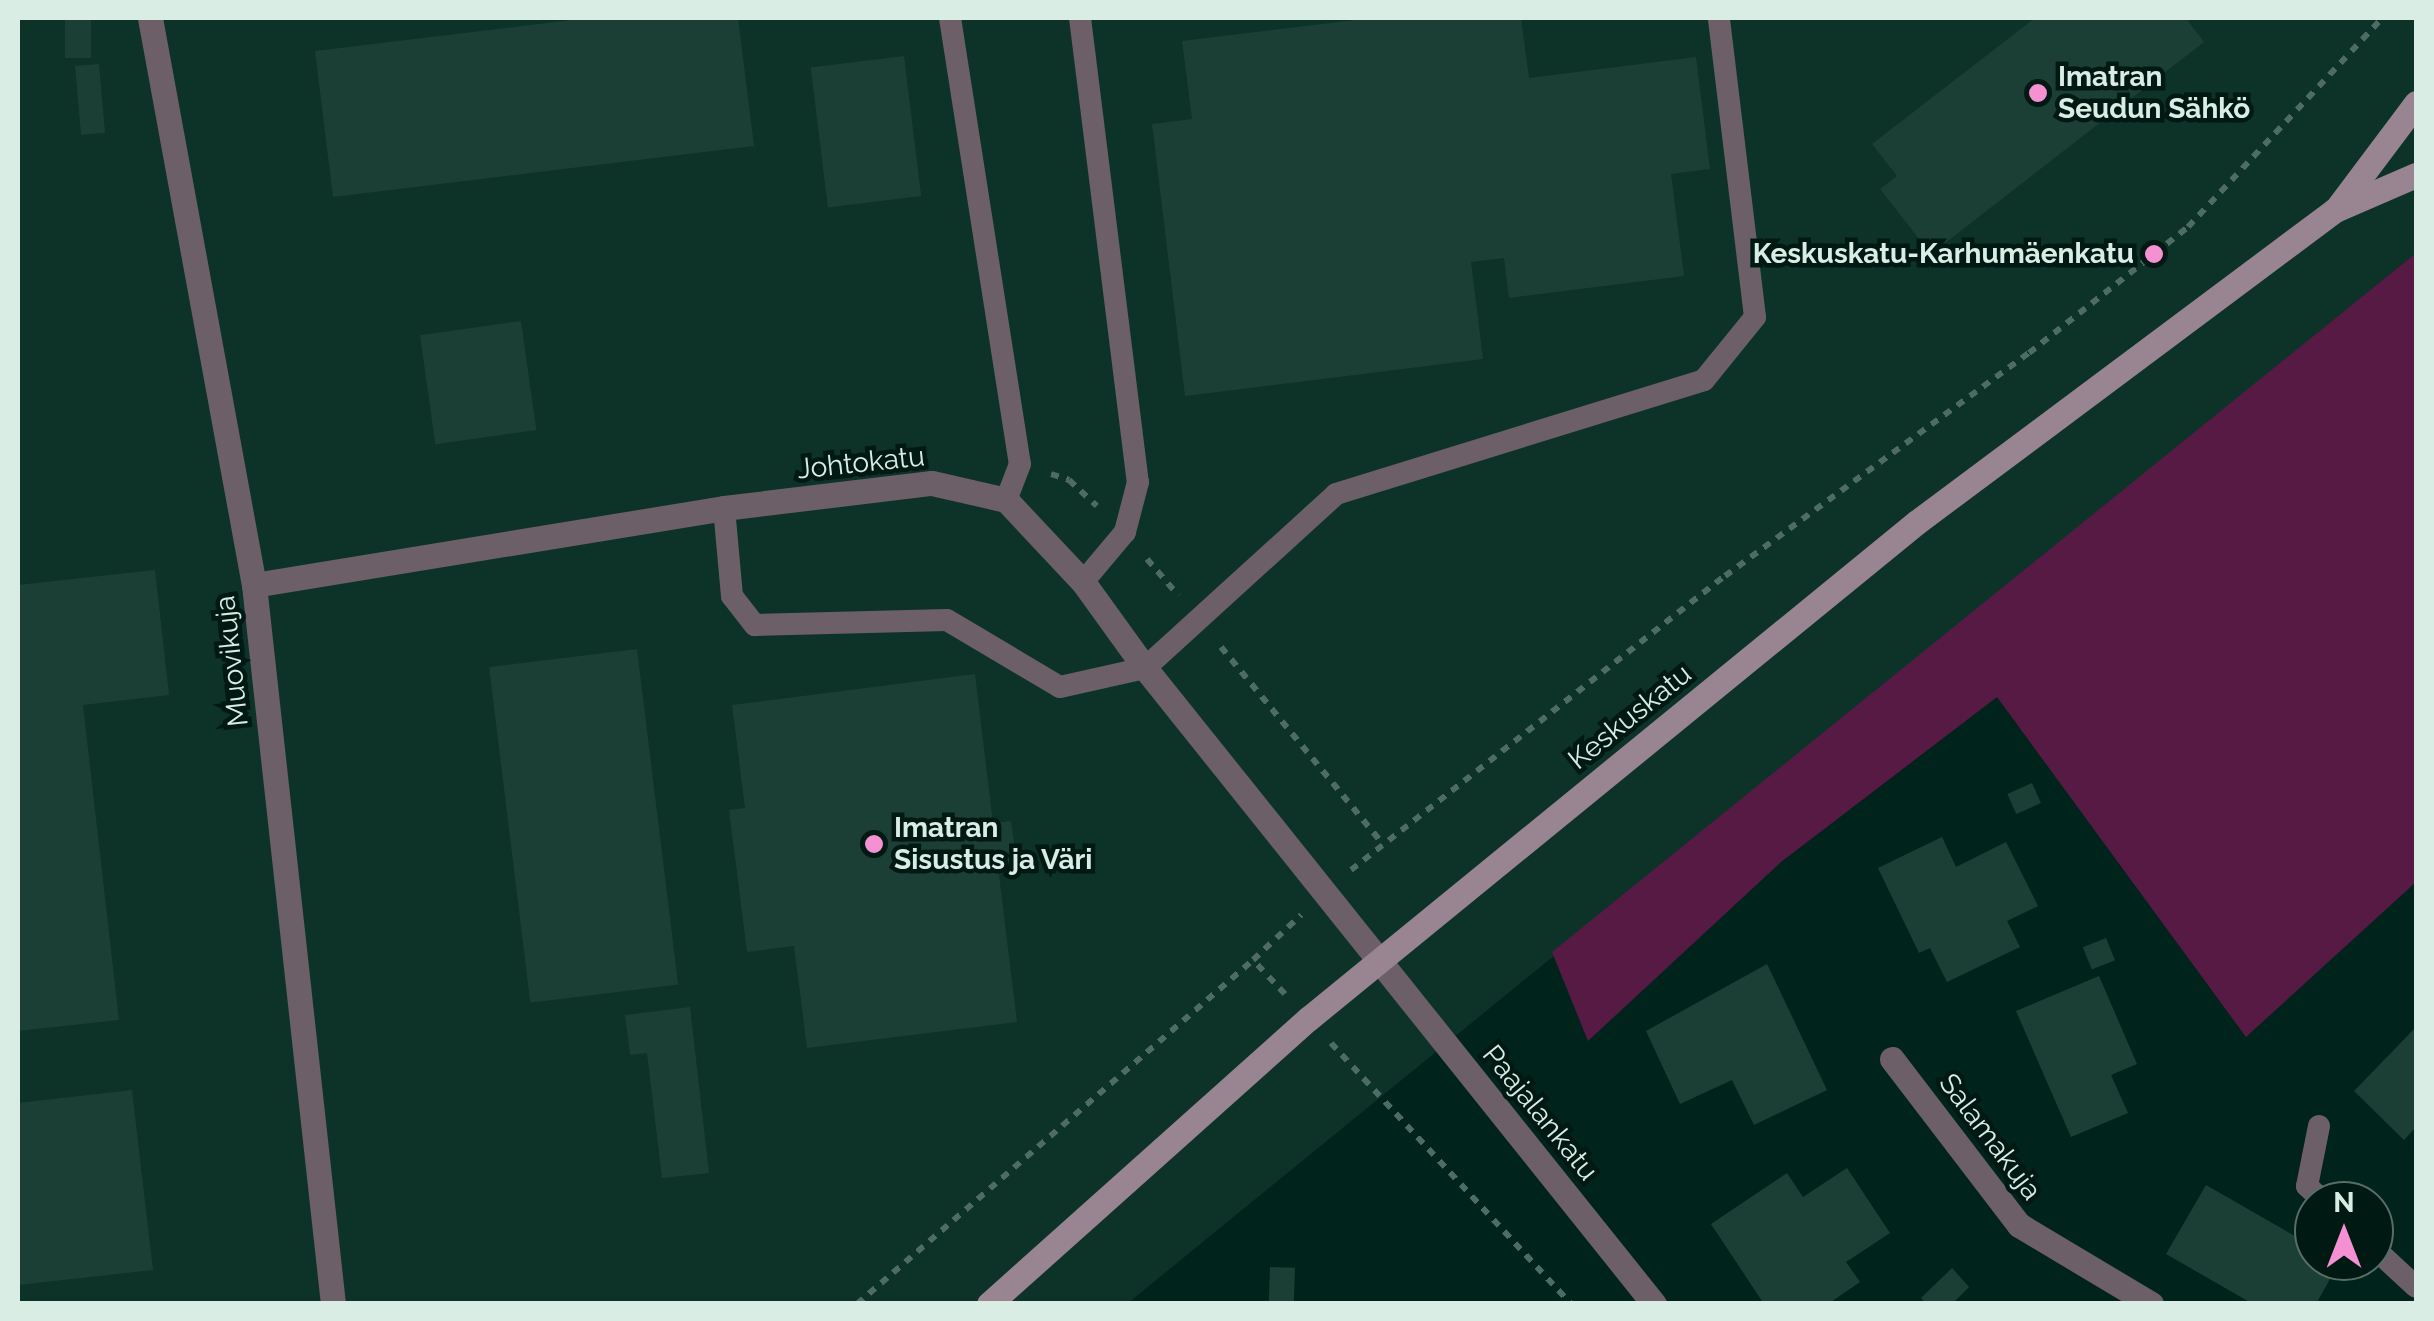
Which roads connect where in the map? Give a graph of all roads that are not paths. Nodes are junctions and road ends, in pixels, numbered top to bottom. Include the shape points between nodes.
1 (150, 18) edge
2 (950, 18) edge
3 (1080, 18) edge
4 (1719, 18) edge
5 (2416, 104) edge
6 (2416, 175) edge
7 (2336, 210) junction
8 (1006, 500) junction
9 (724, 508) junction
10 (1083, 582) junction
11 (254, 586) junction
12 (1144, 668) junction
13 (1380, 960) junction
14 (1892, 1059) dead end
15 (2319, 1126) dead end
16 (2308, 1181) edge
17 (2394, 1267) edge
18 (2416, 1287) edge
19 (333, 1304) edge
20 (990, 1304) edge
21 (1654, 1304) edge
22 (2151, 1304) edge

1 - 11 street, Muovikuja
2 - 8 lane via 1020,464
3 - 10 lane via 1138,482 1125,532
4 - 12 lane via 1755,318 1704,380 1336,494
5 - 7 main road, Keskuskatu
6 - 7 main road, Keskuskatu
7 - 13 main road, Keskuskatu via 1917,522
8 - 9 street, Johtokatu via 932,483
8 - 10 street
9 - 11 street, Johtokatu
9 - 12 lane via 732,596 755,625 948,620 1060,687
10 - 12 street
11 - 19 street, Muovikuja
12 - 13 street
13 - 20 main road, Keskuskatu
13 - 21 street, Paajalankatu
14 - 22 street, Salamakuja via 2019,1225
15 - 16 lane
17 - 18 lane

